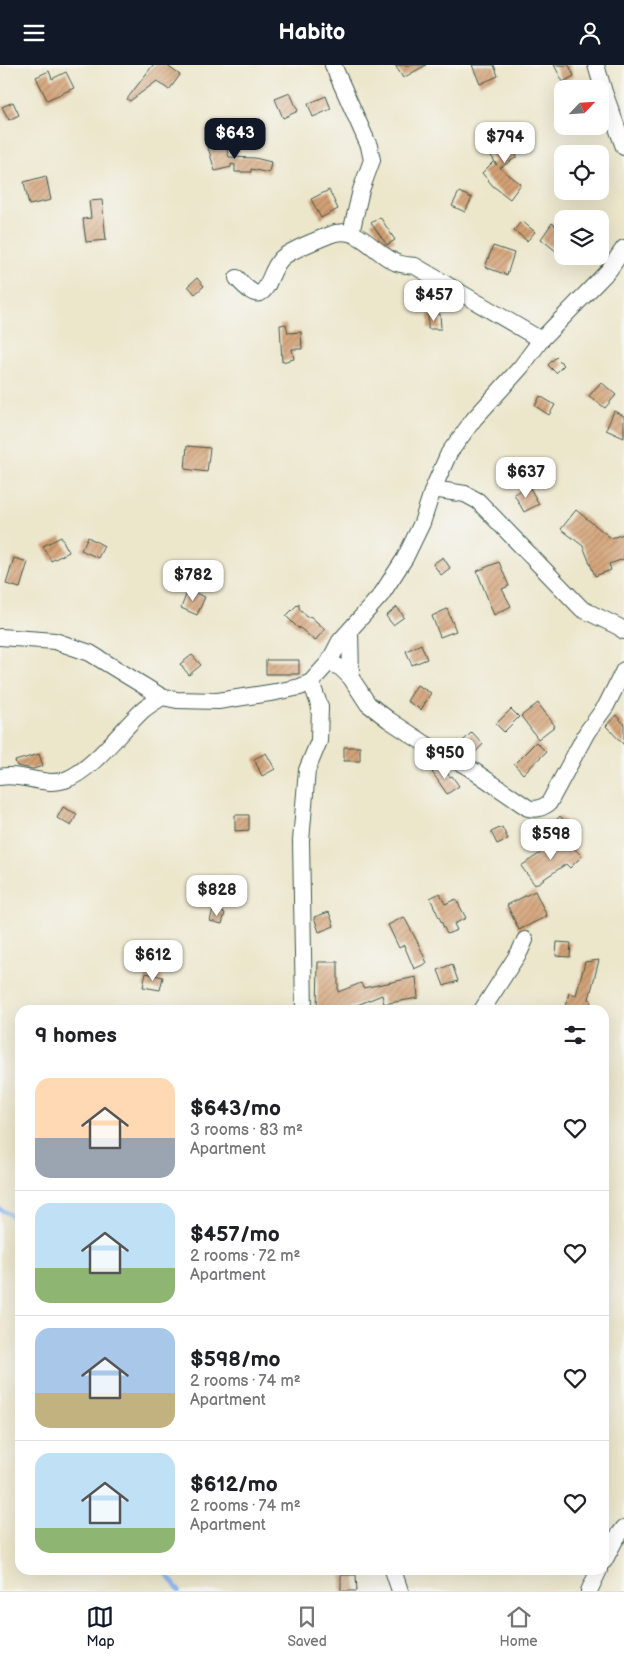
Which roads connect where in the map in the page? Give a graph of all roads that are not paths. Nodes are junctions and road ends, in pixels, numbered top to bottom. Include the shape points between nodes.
1 (333, 65) edge
2 (596, 65) edge
3 (624, 147) edge
4 (351, 233) junction
5 (624, 248) edge
6 (237, 278) dead end
7 (541, 340) junction
8 (433, 489) junction
9 (350, 630) junction
10 (624, 631) edge
11 (0, 637) edge
12 (329, 662) junction
13 (624, 670) edge
14 (351, 678) junction
15 (311, 682) junction
16 (162, 697) junction
17 (0, 777) edge
18 (525, 940) dead end
19 (304, 1005) edge
20 (485, 1005) edge
21 (624, 1528) edge
22 (609, 1551) edge
23 (395, 1575) edge
24 (597, 1575) edge
25 (400, 1591) edge
26 (589, 1591) edge

1 - 4 street via 372,159
2 - 3 street
4 - 6 street via 330,235 282,258 268,286 259,293 248,291
4 - 7 street via 393,262 415,266
5 - 7 street via 609,270
7 - 8 street via 449,453
8 - 9 street via 422,523 405,558 381,595
8 - 10 street via 465,494 478,501 582,609
9 - 12 street
9 - 14 street
11 - 16 street via 55,641 90,653
12 - 14 street
12 - 15 street
13 - 14 street via 549,803 535,810 389,720 368,703
15 - 16 street via 276,692 218,701
15 - 19 street via 320,707 319,741 307,770 302,841
16 - 17 street via 144,709 98,756 65,780 43,782 8,775
18 - 20 street
21 - 22 street
23 - 25 street
24 - 26 street

